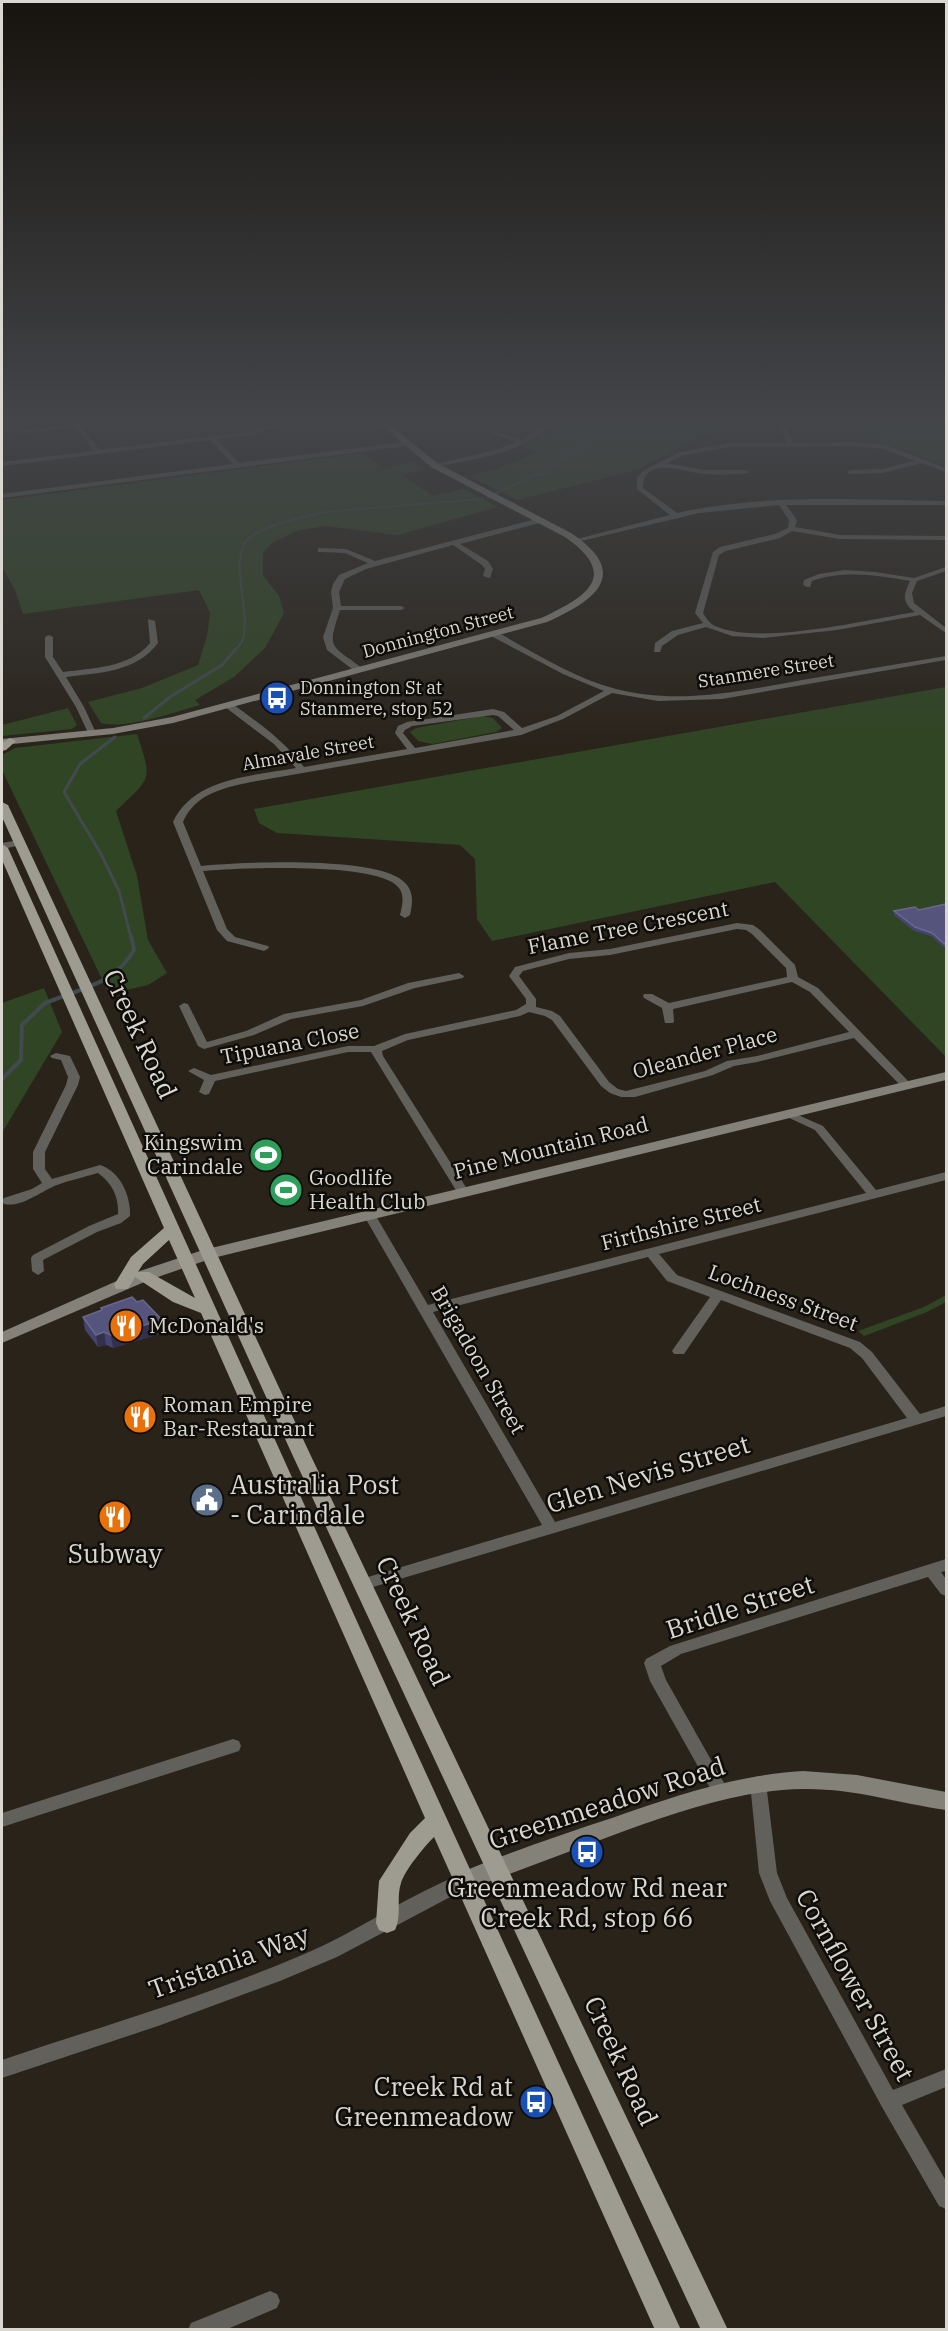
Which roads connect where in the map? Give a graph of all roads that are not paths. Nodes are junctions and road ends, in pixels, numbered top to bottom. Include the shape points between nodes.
1 (492, 533) edge
2 (564, 533) edge
3 (607, 533) edge
4 (783, 533) edge
5 (814, 533) edge
6 (946, 538) edge
7 (577, 540) junction
8 (454, 543) junction
9 (321, 550) dead end
10 (375, 564) junction
11 (946, 569) edge
12 (487, 576) dead end
13 (914, 580) junction
14 (807, 585) dead end
15 (338, 608) junction
16 (401, 608) dead end
17 (920, 613) junction
18 (151, 621) dead end
19 (706, 625) junction
20 (946, 631) edge
21 (494, 634) junction
22 (49, 637) dead end
23 (657, 650) dead end
24 (946, 658) edge
25 (359, 670) junction
26 (61, 675) junction
27 (611, 690) junction
28 (228, 705) junction
29 (521, 732) junction
30 (92, 733) junction
31 (4, 744) edge
32 (413, 751) junction
33 (302, 770) junction
34 (2, 805) edge
35 (19, 843) junction
36 (2, 847) edge
37 (197, 869) junction
38 (405, 915) dead end
39 (264, 948) dead end
40 (459, 976) dead end
41 (793, 979) junction
42 (648, 996) dead end
43 (184, 1006) dead end
44 (667, 1007) junction
45 (529, 1009) junction
46 (669, 1021) dead end
47 (856, 1034) junction
48 (376, 1049) junction
49 (56, 1056) dead end
50 (194, 1071) dead end
51 (946, 1076) edge
52 (210, 1079) junction
53 (907, 1086) junction
54 (205, 1092) dead end
55 (820, 1106) junction
56 (789, 1114) junction
57 (819, 1128) junction
58 (946, 1176) edge
59 (50, 1183) junction
60 (463, 1192) junction
61 (874, 1195) junction
62 (8, 1201) dead end
63 (369, 1214) junction
64 (172, 1229) junction
65 (651, 1252) junction
66 (209, 1254) junction
67 (186, 1261) junction
68 (38, 1271) dead end
69 (143, 1276) junction
70 (122, 1285) junction
71 (717, 1296) junction
72 (207, 1309) junction
73 (425, 1310) junction
74 (2, 1338) edge
75 (679, 1351) dead end
76 (946, 1411) edge
77 (916, 1419) junction
78 (550, 1528) junction
79 (946, 1565) edge
80 (931, 1570) junction
81 (363, 1584) junction
82 (946, 1590) edge
83 (234, 1746) dead end
84 (758, 1783) junction
85 (720, 1790) junction
86 (946, 1801) edge
87 (2, 1820) edge
88 (437, 1820) junction
89 (496, 1867) junction
90 (465, 1881) junction
91 (387, 1923) junction
92 (2, 2069) edge
93 (946, 2078) edge
94 (889, 2101) junction
95 (946, 2199) edge
96 (270, 2301) dead end
97 (198, 2330) edge
98 (668, 2330) edge
99 (715, 2330) edge

1 - 8 street
2 - 7 street, Donnington Street
3 - 7 street
4 - 19 street via 716,554 699,613
5 - 6 street via 840,537
7 - 21 street, Donnington Street via 599,565 600,579 590,594 553,617
8 - 10 street
8 - 12 street via 485,562
9 - 10 street via 353,553
10 - 15 street via 342,577 335,592
11 - 13 street
13 - 14 street via 836,573 815,576
13 - 17 street via 908,592 910,604
15 - 16 street
15 - 25 street via 328,643 337,655
17 - 19 street via 762,637 734,635
17 - 20 street
18 - 26 street via 154,644 144,655 117,666
19 - 23 street via 668,637
21 - 25 street, Donnington Street
21 - 27 street, Stanmere Street
22 - 26 street via 49,657
24 - 27 street, Stanmere Street via 707,698 652,697
25 - 28 street, Donnington Street
26 - 30 street
27 - 29 street, Almavale Street via 563,718
28 - 30 street, Donnington Street via 158,723
28 - 33 street via 280,743
29 - 32 street, Almavale Street
29 - 32 street via 501,714 493,712 410,724 399,733
30 - 31 street, Donnington Street
32 - 33 street, Almavale Street
33 - 37 street, Almavale Street via 228,784 193,799 182,810 178,822
34 - 35 main road, Creek Road
35 - 36 street
35 - 66 main road, Creek Road
36 - 64 main road
37 - 38 street via 263,864 370,871 405,888 410,899
37 - 39 street, Almavale Street via 222,930 231,939
40 - 43 street via 412,985 363,1003 288,1016 250,1034 204,1046
41 - 44 street
41 - 45 street, Flame Tree Crescent via 791,967 756,932 737,926 610,952 569,956 519,969 514,976 531,999
41 - 47 street, Flame Tree Crescent via 814,990
42 - 44 street
44 - 46 street
45 - 47 street, Oleander Place via 556,1018 605,1084 625,1095 654,1090 731,1063
45 - 48 street via 405,1037
47 - 53 street, Flame Tree Crescent
48 - 52 street, Tipuana Close via 348,1049
48 - 60 street
49 - 59 street via 66,1058 74,1077 39,1152 37,1163
50 - 52 street, Tipuana Close
51 - 53 street, Pine Mountain Road
52 - 54 street, Tipuana Close
53 - 55 street, Pine Mountain Road
55 - 56 street, Pine Mountain Road
55 - 57 street
56 - 57 street
56 - 60 street, Pine Mountain Road
57 - 61 street
58 - 61 street, Firthshire Street
59 - 62 street
59 - 68 street via 100,1169 114,1181 125,1209 118,1221 37,1258
60 - 63 street, Pine Mountain Road
61 - 65 street, Firthshire Street
63 - 66 street, Pine Mountain Road
63 - 73 street, Brigadoon Street
64 - 67 main road
64 - 70 main road via 137,1261
65 - 71 street, Lochness Street via 672,1278
65 - 73 street, Firthshire Street
66 - 67 street, Pine Mountain Road
66 - 81 main road, Creek Road
67 - 69 street, Pine Mountain Road
67 - 72 main road
69 - 70 street, Pine Mountain Road
69 - 72 main road via 179,1298
70 - 74 street, Pine Mountain Road
71 - 75 street
71 - 77 street, Lochness Street via 855,1345
72 - 88 main road
73 - 78 street, Brigadoon Street
76 - 77 street, Glen Nevis Street
77 - 78 street, Glen Nevis Street
78 - 81 street, Glen Nevis Street
79 - 80 street, Bridle Street
80 - 82 street
80 - 85 street, Bridle Street via 676,1650 652,1663 658,1681
81 - 89 main road, Creek Road
83 - 87 street
84 - 85 street, Greenmeadow Road
84 - 86 street, Greenmeadow Road via 839,1781
84 - 94 street, Cornflower Street via 768,1873 779,1901
85 - 89 street, Greenmeadow Road
88 - 90 main road
88 - 91 main road via 418,1839 390,1881
89 - 90 street, Greenmeadow Road
89 - 99 main road, Creek Road
90 - 91 street, Tristania Way
90 - 98 main road
91 - 92 street, Tristania Way via 276,1975
93 - 94 street
94 - 95 street, Cornflower Street
96 - 97 street

